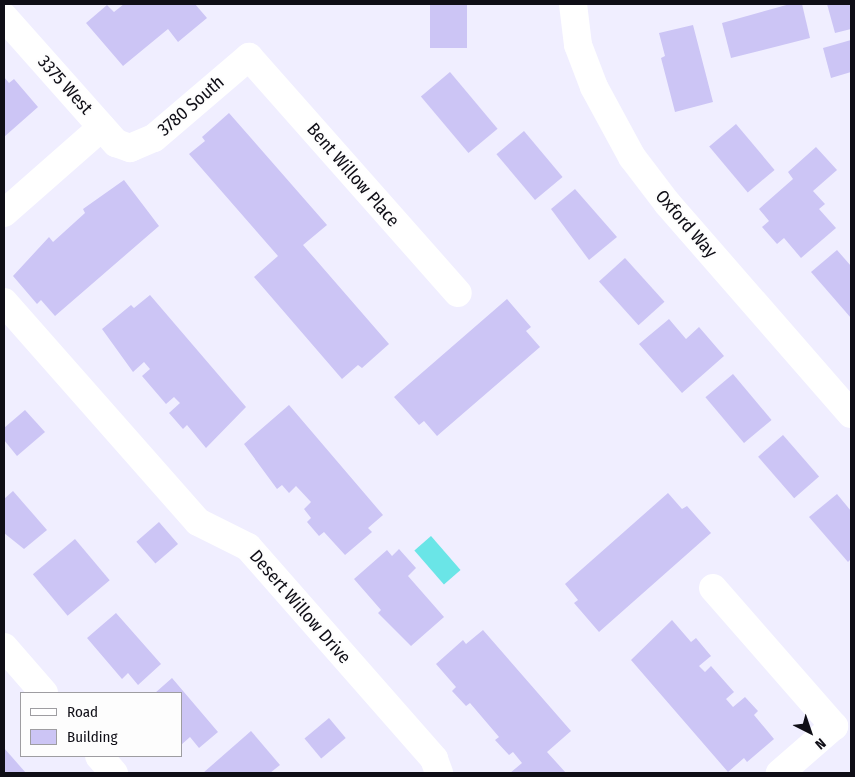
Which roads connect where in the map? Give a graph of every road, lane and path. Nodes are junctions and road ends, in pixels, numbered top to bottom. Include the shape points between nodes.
1 (572, 4) edge
2 (4, 17) edge
3 (249, 57) joint
4 (102, 127) junction
5 (130, 148) joint
6 (4, 213) edge
7 (458, 293) dead end
8 (4, 302) edge
9 (851, 414) edge
10 (713, 588) dead end
11 (4, 647) edge
12 (43, 692) edge
13 (100, 757) edge
14 (114, 773) edge
15 (440, 773) edge
16 (780, 773) edge

1 - 9 street, Oxford Way via 578,45 594,87 632,157 667,203
2 - 4 street, 3375 West
3 - 5 street, 3780 South via 154,138
3 - 7 street, Bent Willow Place
4 - 5 street, 3375 West via 116,143
4 - 6 street
8 - 15 street, Desert Willow Drive via 198,522 248,548 434,759
10 - 16 street via 834,726
11 - 12 street
13 - 14 street

